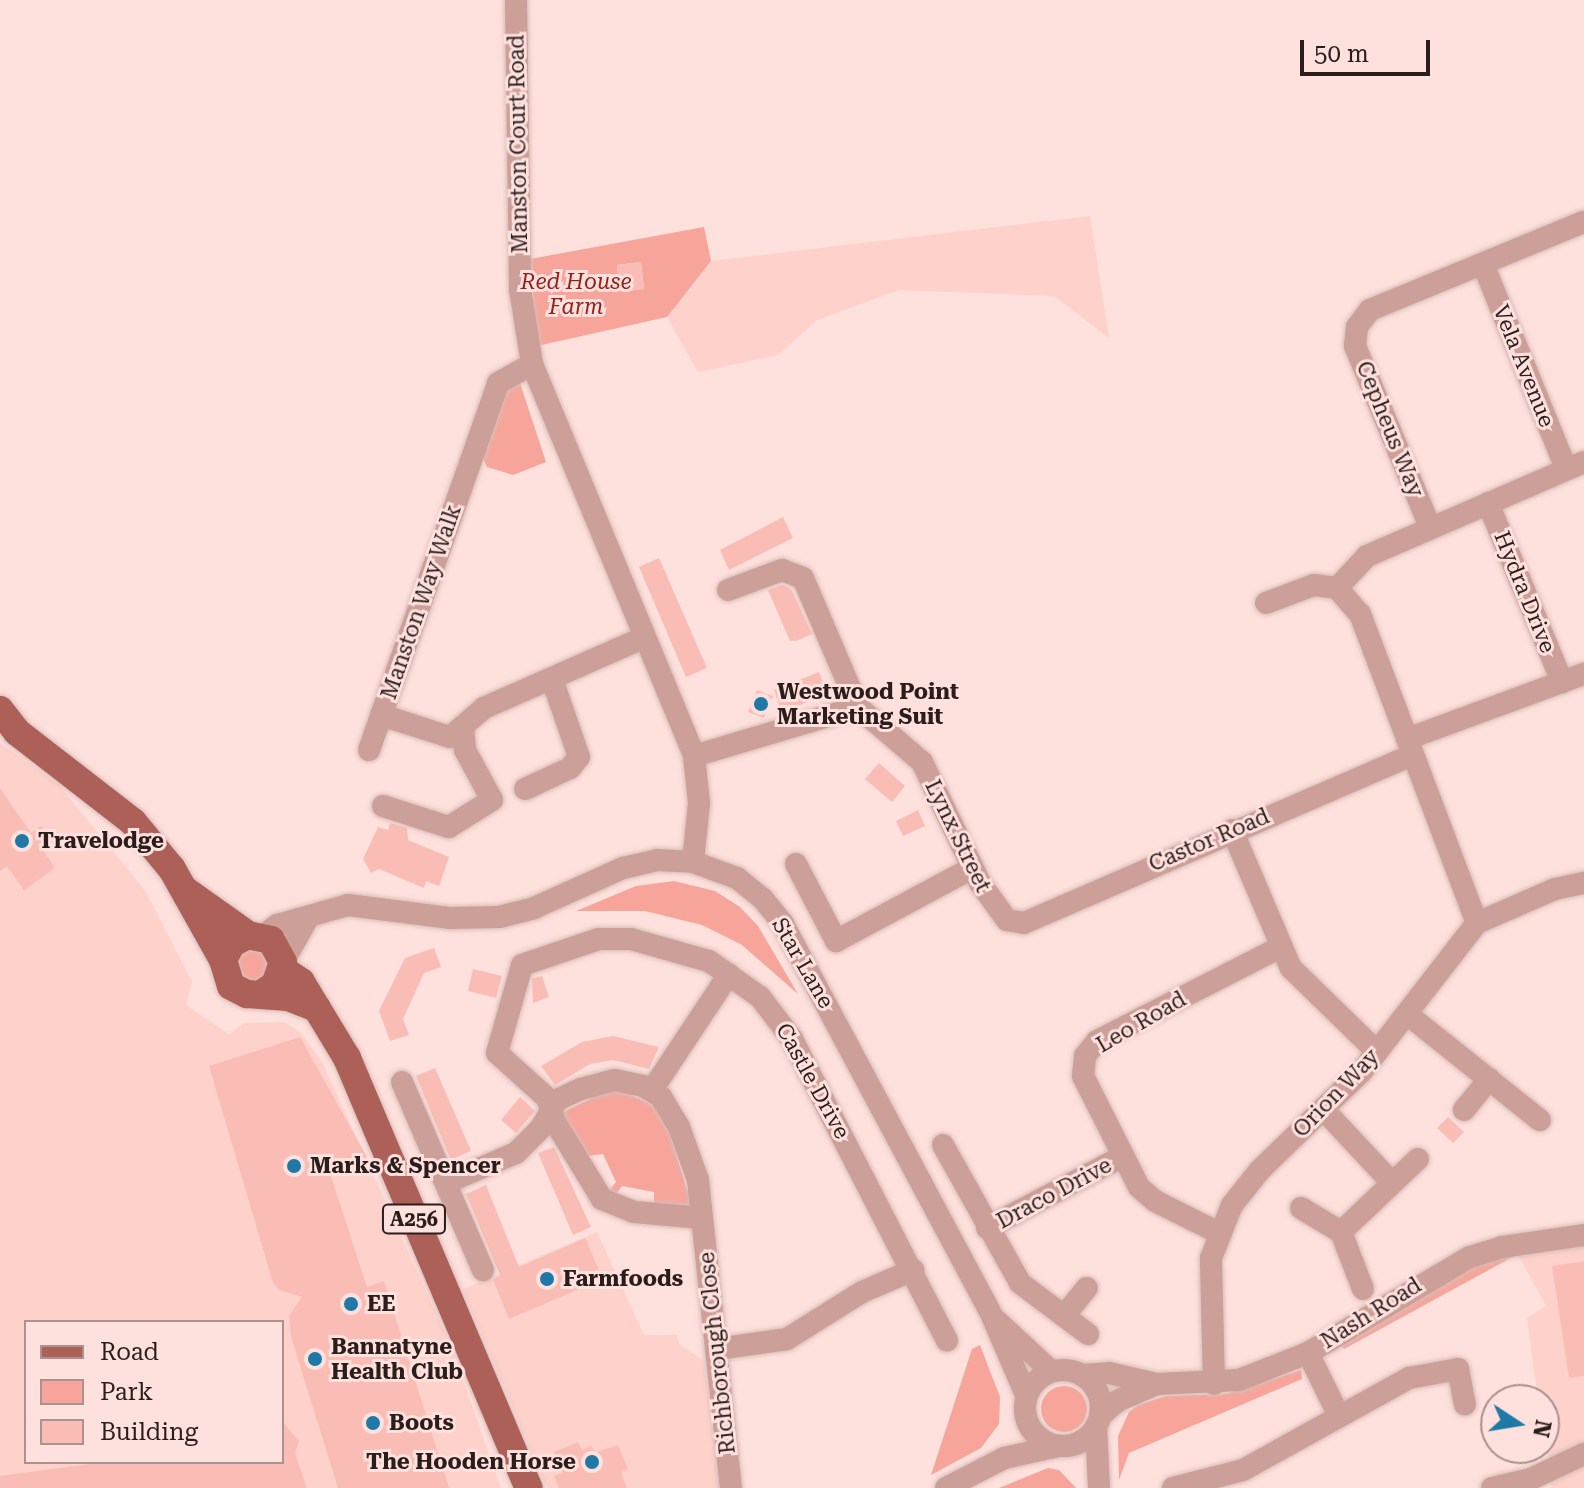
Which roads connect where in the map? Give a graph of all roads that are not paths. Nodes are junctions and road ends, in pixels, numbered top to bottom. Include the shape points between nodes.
1 (516, 0) edge
2 (1584, 222) edge
3 (1483, 264) junction
4 (532, 364) junction
5 (1575, 465) edge
6 (1488, 503) junction
7 (1430, 527) junction
8 (1337, 588) junction
9 (728, 590) dead end
10 (1266, 603) dead end
11 (643, 638) junction
12 (1584, 674) edge
13 (552, 679) junction
14 (1562, 682) junction
15 (858, 707) junction
16 (0, 710) edge
17 (381, 715) junction
18 (463, 728) junction
19 (9, 730) edge
20 (1410, 747) junction
21 (369, 750) dead end
22 (694, 756) junction
23 (525, 789) dead end
24 (383, 806) dead end
25 (1232, 830) junction
26 (693, 862) junction
27 (796, 864) dead end
28 (972, 868) junction
29 (1584, 883) edge
30 (185, 891) junction
31 (308, 918) junction
32 (1007, 920) joint
33 (1477, 923) junction
34 (256, 936) junction
35 (1279, 948) junction
36 (223, 960) junction
37 (282, 966) junction
38 (729, 974) junction
39 (261, 994) junction
40 (317, 1008) junction
41 (1407, 1014) junction
42 (1377, 1052) junction
43 (1489, 1079) junction
44 (402, 1082) dead end
45 (652, 1090) junction
46 (1323, 1109) junction
47 (551, 1110) junction
48 (1464, 1110) dead end
49 (1540, 1120) dead end
50 (943, 1145) dead end
51 (1121, 1157) junction
52 (1418, 1159) dead end
53 (448, 1182) junction
54 (1392, 1183) junction
55 (1301, 1208) dead end
56 (702, 1218) junction
57 (987, 1228) junction
58 (1217, 1232) junction
59 (1341, 1232) junction
60 (1584, 1235) edge
61 (483, 1270) dead end
62 (913, 1270) junction
63 (1087, 1288) dead end
64 (1363, 1289) dead end
65 (992, 1316) junction
66 (1064, 1316) junction
67 (1088, 1334) dead end
68 (947, 1340) dead end
69 (717, 1349) junction
70 (1308, 1353) junction
71 (1051, 1371) junction
72 (1082, 1375) junction
73 (1157, 1384) junction
74 (1214, 1384) junction
75 (1026, 1395) junction
76 (1465, 1404) dead end
77 (1339, 1416) junction
78 (1026, 1420) junction
79 (1098, 1421) junction
80 (1062, 1446) junction
81 (1584, 1454) edge
82 (1004, 1458) junction
83 (1099, 1484) edge
84 (529, 1488) edge
85 (731, 1488) edge
86 (946, 1488) edge
87 (1173, 1488) edge
88 (1492, 1488) edge

1 - 4 street, Manston Court Road via 520,289
2 - 3 street, Cepheus Way
3 - 5 street, Vela Avenue
3 - 7 street, Cepheus Way via 1370,310 1355,333 1355,346
4 - 11 street
4 - 17 street, Manston Way Walk via 498,383
5 - 6 street
6 - 7 street
6 - 14 street, Hydra Drive
7 - 8 street via 1367,556
8 - 10 street via 1314,585
8 - 20 street via 1360,614
9 - 15 street via 782,570 803,578
11 - 13 street
11 - 22 street
12 - 14 street, Castor Road
13 - 18 street via 484,708
13 - 23 street via 579,757 570,768
14 - 20 street, Castor Road
15 - 22 street
15 - 28 street, Lynx Street via 922,762
16 - 19 main road, A256
17 - 18 street via 450,737
17 - 21 street, Manston Way Walk
18 - 24 street via 465,750 492,800 449,827
19 - 30 main road, A256 via 133,822
20 - 25 street, Castor Road
20 - 33 street
22 - 26 street via 699,803
25 - 32 street, Castor Road via 1024,923
25 - 35 street
26 - 31 street via 640,863 534,908 499,917 449,918 362,905
26 - 65 street, Star Lane via 723,871 751,888 783,924
27 - 28 street via 836,941
28 - 32 street, Lynx Street via 996,911
29 - 33 street, Orion Way via 1555,889
30 - 34 main road, A256
30 - 36 main road, A256
31 - 34 street
31 - 37 street
33 - 41 street, Orion Way
34 - 36 main road via 232,943
34 - 37 main road, A256 via 276,946
35 - 42 street via 1291,968
35 - 51 street, Leo Road via 1097,1041 1085,1056 1083,1076
36 - 39 main road, A256 via 231,986
37 - 39 main road via 275,985
37 - 40 main road, A256 via 301,982
38 - 45 street
38 - 47 street, Castle Drive via 688,952 621,938 585,942 522,965 495,1048 547,1098
38 - 62 street, Castle Drive via 781,1020
39 - 40 main road, A256
40 - 84 main road, A256 via 347,1058
41 - 42 street, Orion Way
41 - 43 street
42 - 46 street, Orion Way
43 - 48 street
43 - 49 street
44 - 53 street
45 - 47 street via 624,1081 599,1083 557,1100
45 - 56 street, Richborough Close via 667,1106 689,1149
46 - 54 street
46 - 58 street, Orion Way via 1260,1170
47 - 53 street via 516,1153
47 - 56 street via 602,1199 634,1212
50 - 57 street, Draco Drive
51 - 57 street, Draco Drive
51 - 58 street, Leo Road via 1155,1201
52 - 54 street
53 - 61 street
54 - 59 street
55 - 59 street
56 - 69 street, Richborough Close
57 - 66 street, Draco Drive via 1020,1283
58 - 74 street, Orion Way via 1211,1258
59 - 64 street
60 - 70 street, Nash Road via 1470,1257
62 - 68 street, Castle Drive
62 - 69 street via 862,1292 787,1339
63 - 66 street
65 - 71 street, Star Lane
65 - 75 street, Star Lane
66 - 67 street, Draco Drive
69 - 85 street, Richborough Close
70 - 74 street, Nash Road via 1270,1371
70 - 77 street
71 - 72 street
71 - 75 street
72 - 73 street, Nash Road via 1109,1373
72 - 79 street via 1098,1393
73 - 74 street, Nash Road
73 - 79 street, Nash Road via 1117,1401
75 - 78 street
76 - 77 street via 1458,1369 1409,1378
77 - 87 street via 1243,1470
78 - 80 street via 1038,1438
78 - 82 street
79 - 80 street via 1078,1444
79 - 83 street
80 - 82 street
80 - 83 street
81 - 88 street via 1531,1479
82 - 86 street

